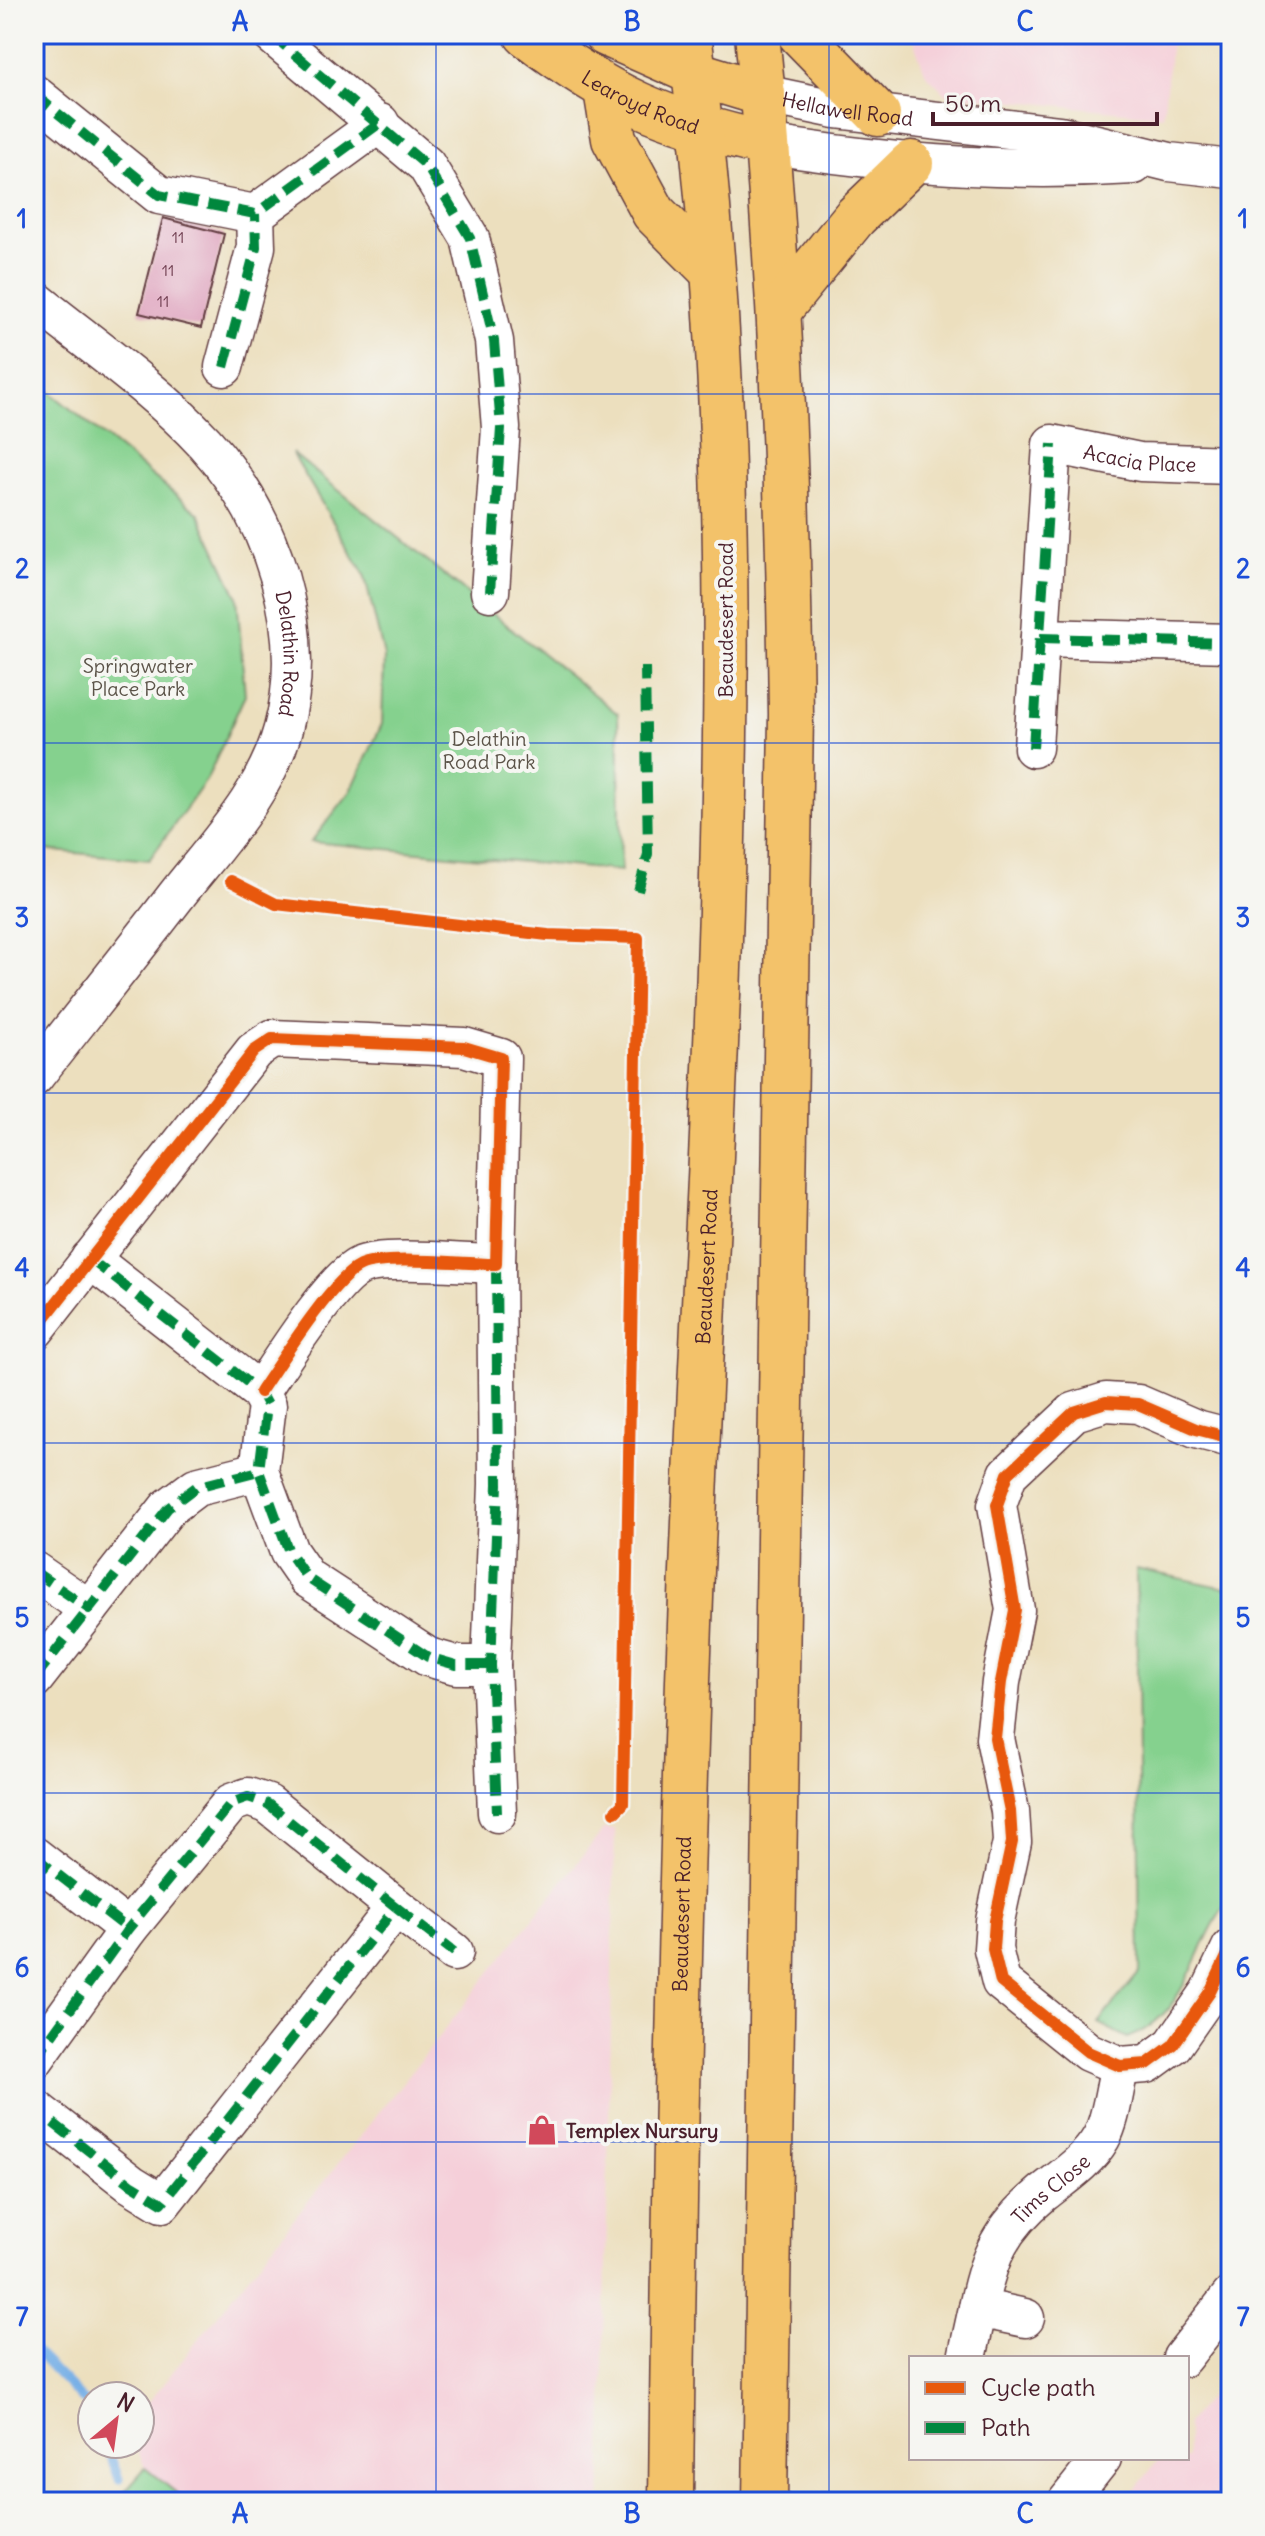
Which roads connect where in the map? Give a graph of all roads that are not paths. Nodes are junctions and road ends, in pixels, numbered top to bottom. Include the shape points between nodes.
1 (271, 34) edge
2 (526, 34) edge
3 (606, 34) edge
4 (757, 34) edge
5 (800, 34) edge
6 (692, 54) edge
7 (606, 90) junction
8 (34, 94) edge
9 (763, 94) junction
10 (878, 114) junction
11 (380, 123) junction
12 (700, 129) junction
13 (766, 144) junction
14 (1169, 162) junction
15 (911, 163) junction
16 (1231, 169) edge
17 (255, 214) junction
18 (711, 270) junction
19 (34, 299) edge
20 (780, 309) junction
21 (224, 367) dead end
22 (1231, 465) edge
23 (490, 592) dead end
24 (1040, 638) junction
25 (1231, 643) edge
26 (1033, 748) dead end
27 (34, 1077) edge
28 (90, 1259) junction
29 (496, 1264) junction
30 (35, 1330) edge
31 (260, 1392) junction
32 (1231, 1438) edge
33 (259, 1471) junction
34 (34, 1571) edge
35 (89, 1609) junction
36 (491, 1665) junction
37 (34, 1679) edge
38 (497, 1813) dead end
39 (34, 1856) edge
40 (396, 1907) junction
41 (128, 1929) junction
42 (1231, 1948) edge
43 (454, 1952) dead end
44 (34, 2060) edge
45 (1120, 2066) junction
46 (34, 2108) edge
47 (1231, 2296) edge
48 (978, 2308) junction
49 (1025, 2318) dead end
50 (967, 2356) edge
51 (1184, 2356) edge
52 (1100, 2460) edge
53 (671, 2502) edge
54 (765, 2502) edge
55 (1067, 2502) edge

1 - 11 street
2 - 7 main road, Learoyd Road
3 - 6 main road
4 - 9 main road
5 - 10 main road
6 - 9 main road
6 - 12 main road, Beaudesert Road
7 - 12 main road, Learoyd Road
7 - 18 main road via 614,139 654,213
8 - 17 street via 159,195
9 - 10 street, Hellawell Road
9 - 13 main road
10 - 14 street, Hellawell Road via 1060,135
11 - 17 street
11 - 23 street via 426,165 470,238 491,326 501,428
12 - 13 main road, Learoyd Road
12 - 18 main road, Beaudesert Road
13 - 15 street, Hellawell Road
13 - 20 main road
14 - 15 street, Hellawell Road via 1051,170
14 - 16 street, Hellawell Road
15 - 20 main road via 855,217
17 - 21 street via 256,247
18 - 53 main road, Beaudesert Road via 722,419 726,770 692,1585 672,2270
19 - 27 street, Delathin Road via 174,412 237,484 265,533 276,569 291,632 292,680 283,729 266,773 226,834
20 - 54 main road via 791,793
22 - 24 street, Acacia Place via 1140,462 1052,444
24 - 25 street
24 - 26 street
28 - 29 street via 254,1051 272,1039 294,1038 464,1047 501,1058
28 - 30 street
28 - 31 street
29 - 31 street via 361,1265 342,1281
29 - 36 street via 498,1484
31 - 33 street via 267,1405
32 - 45 street via 1138,1404 1106,1402 1074,1412 1008,1474 997,1505 1015,1610 995,1738 1012,1842 993,1949 1001,1982 1088,2052
33 - 35 street via 196,1487 168,1508
33 - 36 street via 289,1552 307,1578 428,1657 456,1665
34 - 35 street
35 - 37 street
36 - 38 street
39 - 41 street
40 - 41 street via 268,1804 248,1797 231,1803
40 - 43 street
40 - 46 street via 162,2203
41 - 44 street
42 - 45 street via 1210,1992 1173,2045 1147,2064
45 - 48 street, Tims Close via 1101,2137 1070,2173 1000,2236 986,2265
47 - 51 street
48 - 49 street
48 - 50 street, Tims Close
52 - 55 street

